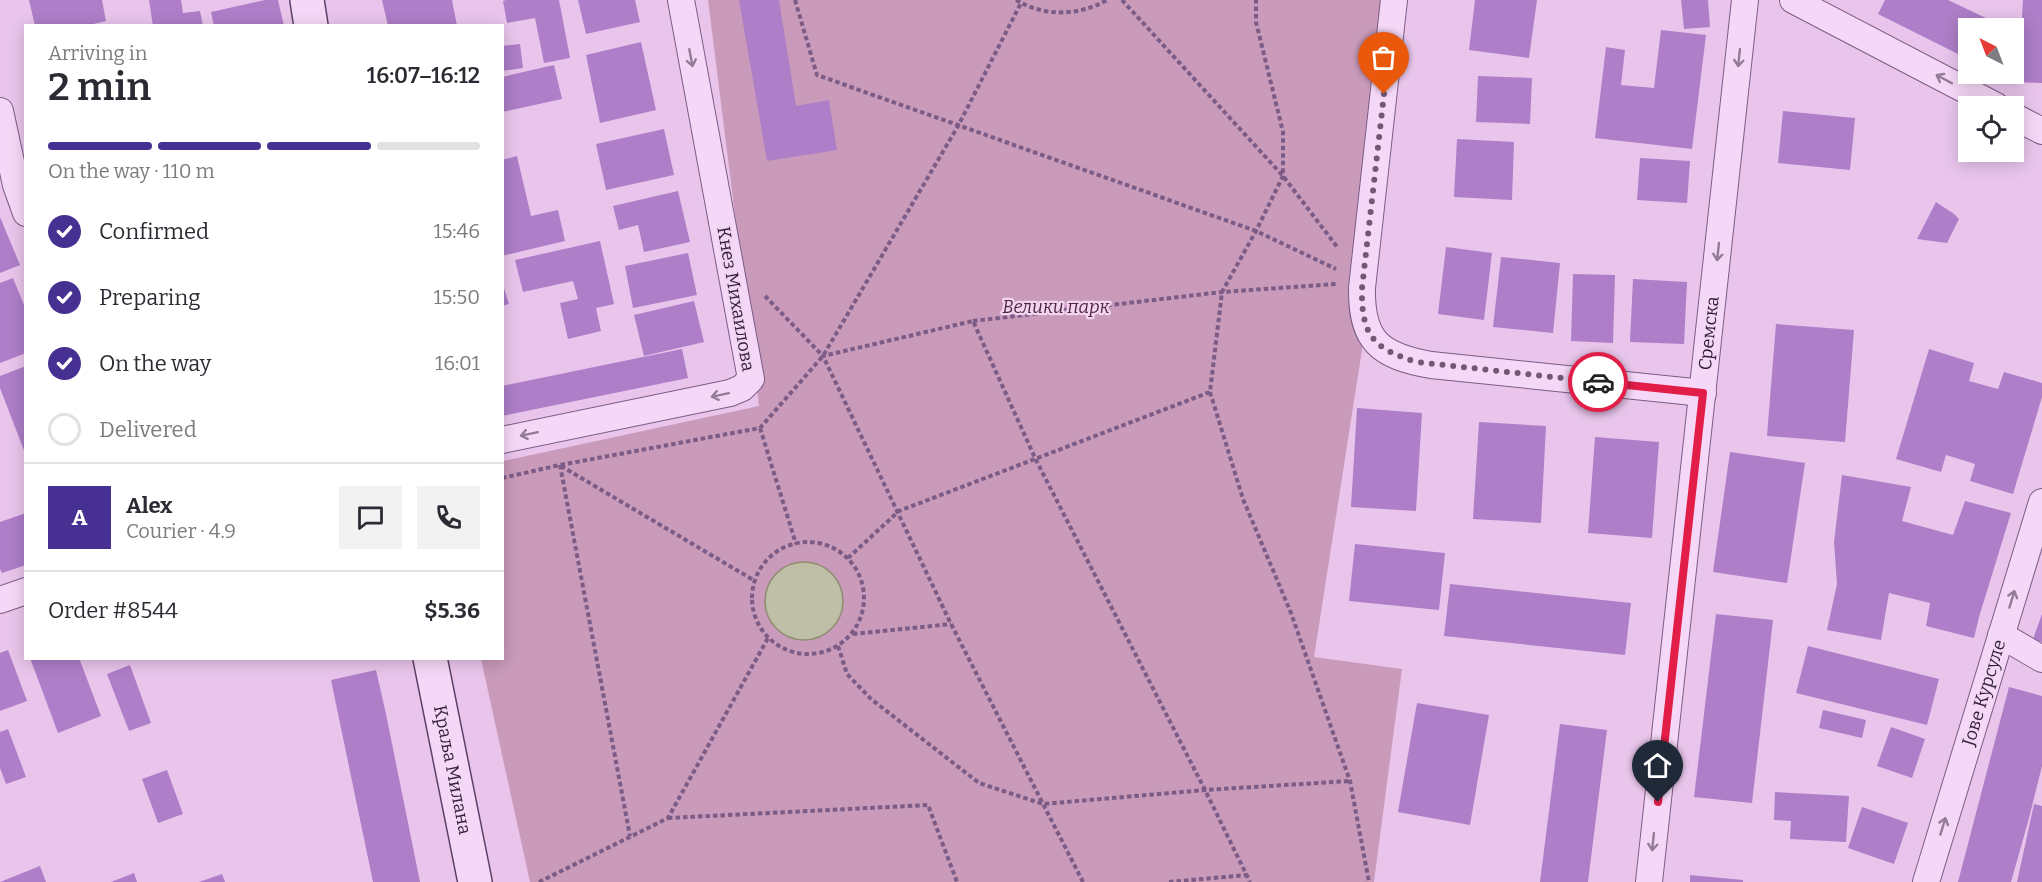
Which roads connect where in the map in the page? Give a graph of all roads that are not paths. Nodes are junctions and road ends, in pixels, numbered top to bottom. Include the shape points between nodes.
1 (307, 0) edge
2 (681, 0) edge
3 (1394, 0) edge
4 (1745, 0) edge
5 (1793, 0) edge
6 (311, 24) edge
7 (1977, 96) edge
8 (0, 111) edge
9 (2024, 122) edge
10 (2042, 131) edge
11 (6, 166) edge
12 (24, 208) edge
13 (1703, 393) junction
14 (504, 440) edge
15 (2042, 502) edge
16 (24, 592) edge
17 (0, 600) edge
18 (2001, 635) junction
19 (2042, 659) edge
20 (430, 660) edge
21 (476, 882) edge
22 (1649, 882) edge
23 (1926, 882) edge

1 - 6 main road
2 -> 14 street, Кнез Михаилова via 751,374 748,384 730,393
3 - 13 street via 1363,282 1365,325 1371,336 1391,353 1431,365
4 -> 13 street, Сремска
7 -> 5 street
8 - 11 street
9 - 10 street
11 - 12 street
13 -> 22 street, Сремска
18 -> 15 street, Јове Курсуле
16 - 17 street
18 - 19 street
23 -> 18 street, Јове Курсуле
20 - 21 main road, Краља Милана

